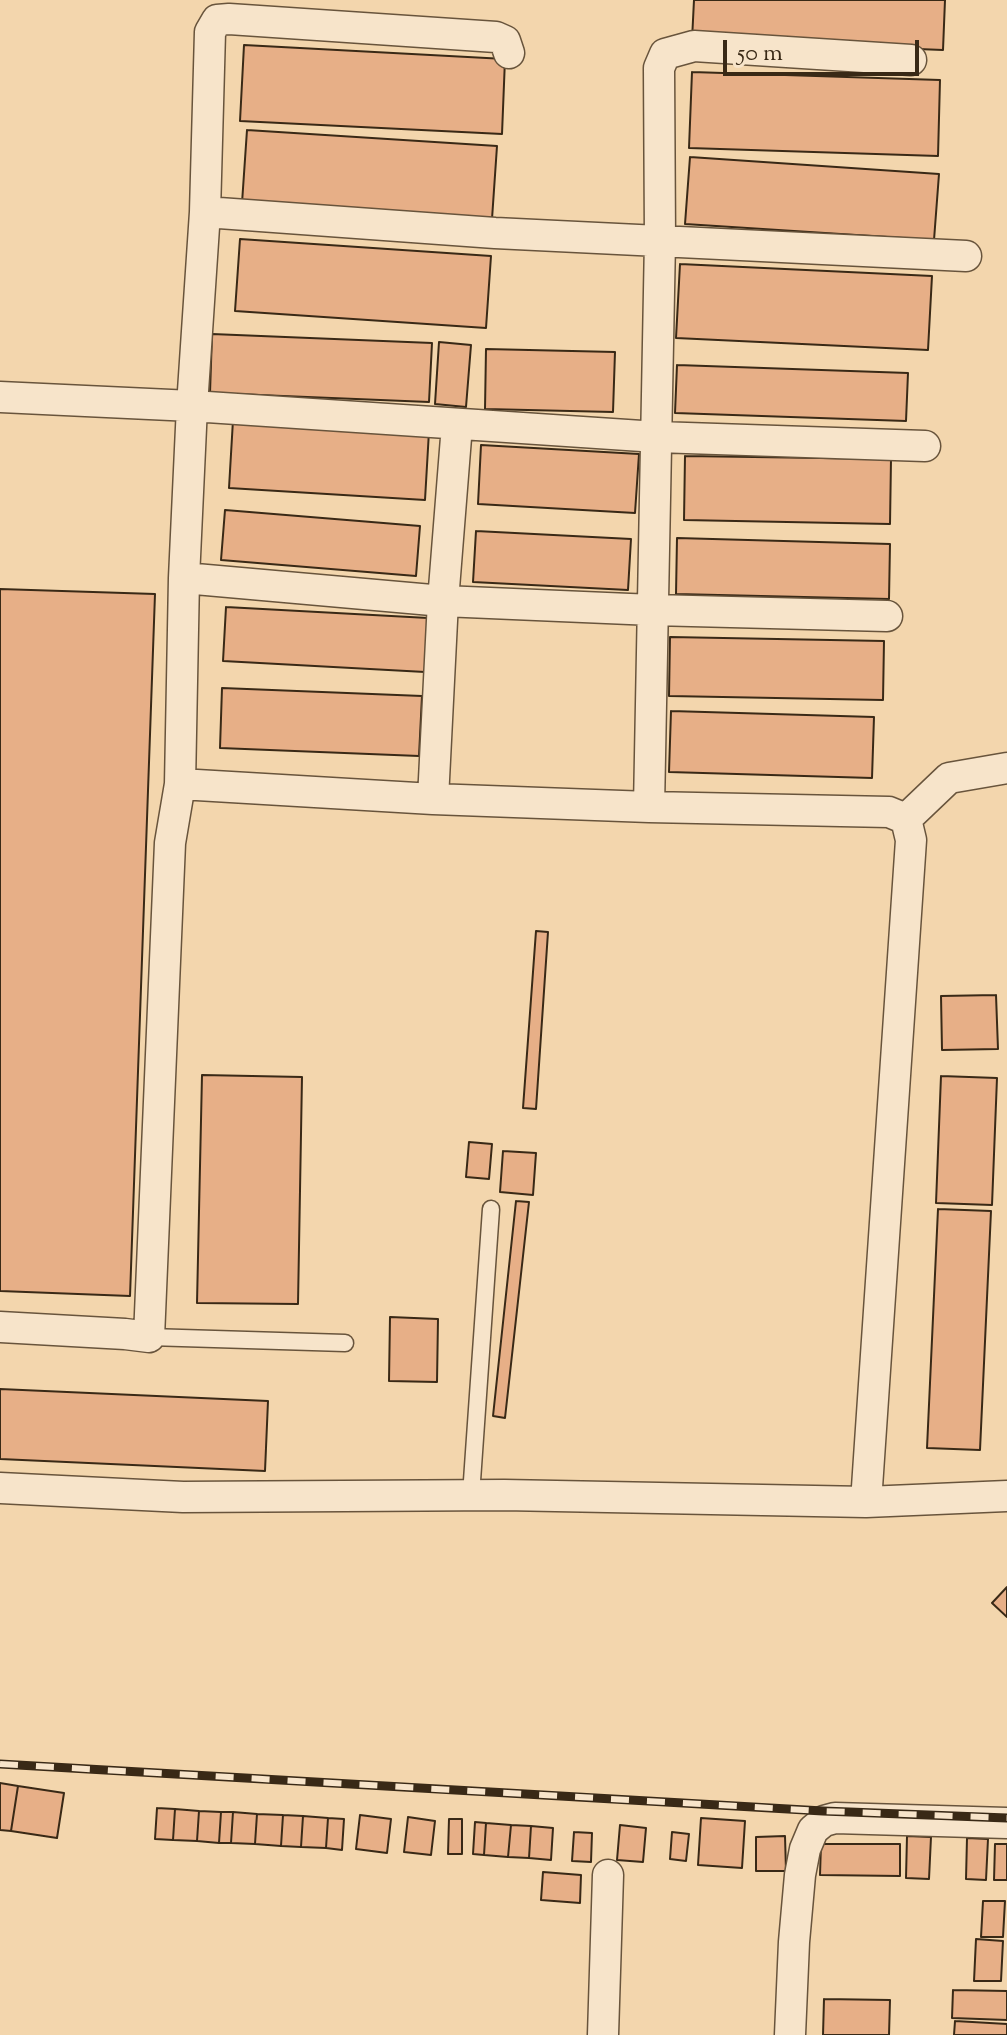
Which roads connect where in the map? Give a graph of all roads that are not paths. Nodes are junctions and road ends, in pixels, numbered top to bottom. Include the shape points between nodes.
1 (509, 53) dead end
2 (911, 60) dead end
3 (205, 212) junction
4 (660, 240) junction
5 (966, 256) dead end
6 (0, 397) edge
7 (192, 406) junction
8 (457, 425) junction
9 (657, 437) junction
10 (925, 446) dead end
11 (184, 578) junction
12 (443, 601) junction
13 (653, 610) junction
14 (887, 616) dead end
15 (1007, 768) edge
16 (180, 784) junction
17 (433, 799) junction
18 (649, 807) junction
19 (906, 819) junction
20 (491, 1209) dead end
21 (0, 1327) edge
22 (149, 1337) junction
23 (345, 1343) dead end
24 (0, 1488) edge
25 (471, 1495) junction
26 (1007, 1496) edge
27 (866, 1502) junction
28 (1007, 1823) edge
29 (608, 1875) dead end
30 (603, 2035) edge
31 (790, 2035) edge

1 - 3 street via 505,41 496,37 217,20 210,32
2 - 4 street via 694,46 665,54 659,68
3 - 4 street
3 - 7 street
4 - 5 street
4 - 9 street
6 - 7 street
7 - 8 street
7 - 11 street
8 - 9 street
8 - 12 street
9 - 10 street
9 - 13 street
11 - 12 street
11 - 16 street
12 - 13 street
12 - 17 street
13 - 14 street
13 - 18 street
15 - 19 street via 949,778
16 - 17 street
16 - 22 street via 170,843
17 - 18 street
18 - 19 street via 889,812
19 - 27 street via 911,840
20 - 25 lane
21 - 22 street
22 - 23 lane
24 - 25 street via 183,1497
25 - 27 street
26 - 27 street
28 - 31 street via 835,1818 813,1830 800,1875
29 - 30 street

